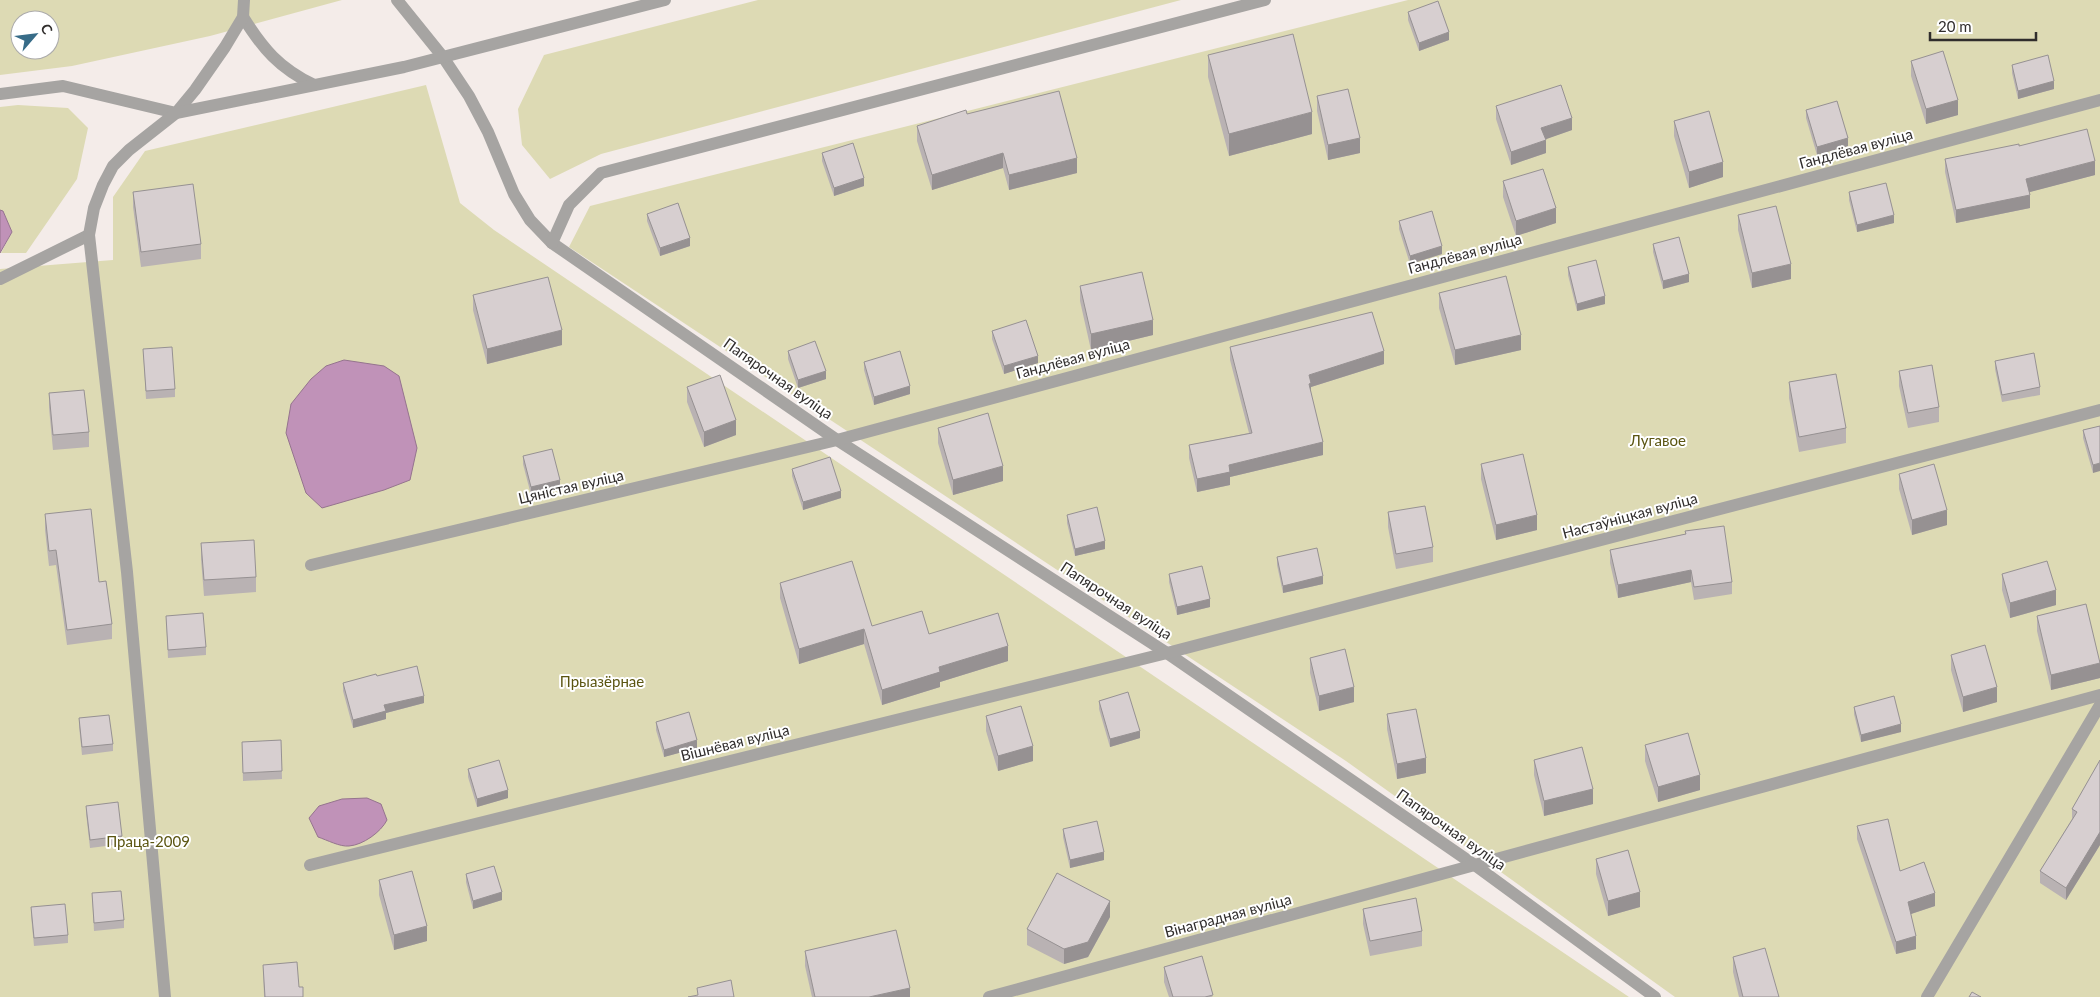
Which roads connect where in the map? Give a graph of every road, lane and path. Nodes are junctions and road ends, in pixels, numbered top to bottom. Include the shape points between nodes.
1 (244, 0) edge
2 (397, 0) edge
3 (665, 0) edge
4 (1265, 0) edge
5 (243, 17) junction
6 (443, 57) junction
7 (314, 85) junction
8 (0, 94) edge
9 (2100, 100) edge
10 (176, 113) junction
11 (89, 235) junction
12 (552, 243) junction
13 (0, 280) edge
14 (2100, 410) edge
15 (838, 440) junction
16 (312, 565) dead end
17 (1168, 653) junction
18 (2100, 695) edge
19 (2100, 705) edge
20 (310, 865) dead end
21 (1476, 866) junction
22 (165, 997) edge
23 (989, 997) edge
24 (1655, 997) edge
25 (1927, 997) edge

1 - 5 lane
2 - 6 lane, Папярочная вуліца
3 - 6 lane
4 - 12 lane via 601,173 569,205
5 - 7 lane via 269,55 297,77
5 - 10 lane via 212,66
6 - 7 lane
6 - 12 lane, Папярочная вуліца via 488,132 514,194 530,220
7 - 10 lane
8 - 10 lane via 64,86
9 - 15 lane, Гандлёвая вуліца
10 - 11 lane via 114,166 94,208
11 - 13 lane
11 - 22 lane via 127,572
12 - 15 lane, Папярочная вуліца
14 - 17 lane, Настаўніцкая вуліца
15 - 16 lane, Цяністая вуліца
15 - 17 lane, Папярочная вуліца
17 - 20 lane, Вішнёвая вуліца
17 - 21 lane, Папярочная вуліца
18 - 21 lane, Вінаградная вуліца
19 - 25 lane
21 - 23 lane, Вінаградная вуліца
21 - 24 lane, Папярочная вуліца

